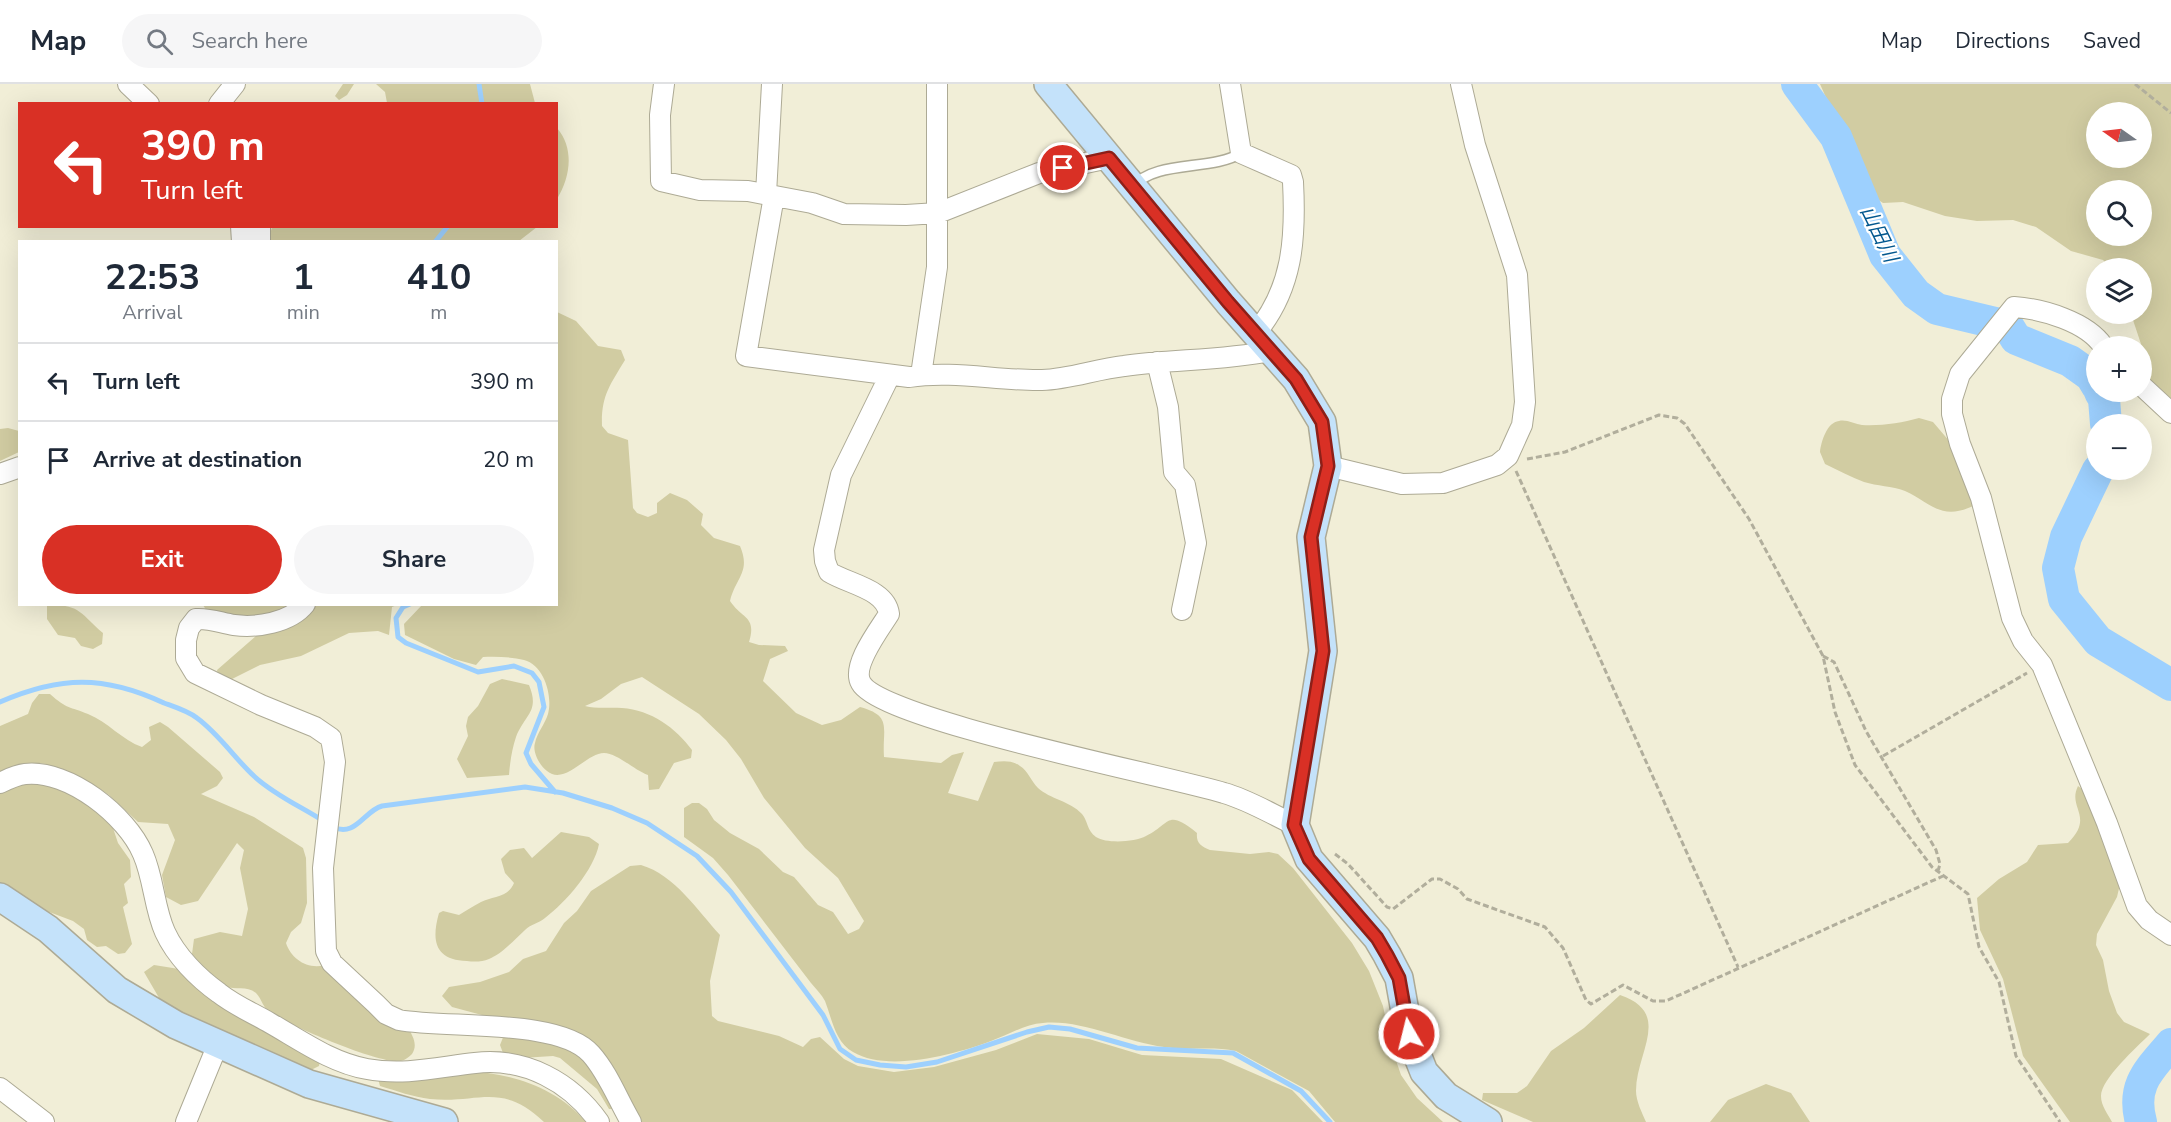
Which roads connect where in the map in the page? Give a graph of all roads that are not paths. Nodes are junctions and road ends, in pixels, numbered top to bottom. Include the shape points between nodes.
1 (128, 84) edge
2 (235, 84) edge
3 (664, 84) edge
4 (772, 84) edge
5 (937, 84) edge
6 (1048, 84) edge
7 (1230, 84) edge
8 (1461, 84) edge
9 (147, 102) edge
10 (221, 102) edge
11 (1241, 153) junction
12 (1109, 158) junction
13 (1133, 187) junction
14 (770, 195) junction
15 (938, 213) junction
16 (2095, 336) edge
17 (1263, 343) junction
18 (1157, 362) junction
19 (890, 375) junction
20 (921, 375) junction
21 (2152, 395) edge
22 (2171, 413) edge
23 (1328, 466) junction
24 (18, 468) edge
25 (0, 474) edge
26 (304, 606) edge
27 (1182, 610) dead end
28 (0, 783) edge
29 (1294, 825) junction
30 (0, 897) edge
31 (2171, 935) edge
32 (218, 1044) junction
33 (0, 1088) edge
34 (44, 1122) edge
35 (186, 1122) edge
36 (444, 1122) edge
37 (599, 1122) edge
38 (631, 1122) edge
39 (1488, 1122) edge

1 - 9 street
2 - 10 street
3 - 14 street via 660,115 662,181 700,190
4 - 14 street
5 - 15 street
6 - 12 main road
7 - 11 street
8 - 23 street via 1475,146 1517,275 1525,402 1522,425 1508,456 1487,470 1443,483 1415,485 1381,480
11 - 13 lane via 1221,161 1146,175
11 - 17 street via 1285,170 1293,182 1296,226 1291,259
12 - 13 main road
12 - 15 street via 1040,173
13 - 17 main road
14 - 15 street via 844,214
14 - 19 street via 746,356
15 - 20 street via 934,293
16 - 31 street via 2038,310 2014,307 1955,384 1952,414 1981,498 2012,618 2042,665 2137,906
17 - 18 street via 1242,357
17 - 23 main road via 1296,379 1322,422
18 - 20 street via 1059,379
18 - 27 street via 1168,407 1174,472 1185,484 1196,543
19 - 20 street
19 - 29 street via 841,475 824,550 829,572 878,596 888,606 889,614 862,659 858,677 866,690 888,702 969,729 1225,793
21 - 22 street
23 - 29 main road via 1311,537 1323,651
24 - 25 street
26 - 38 street via 280,620 260,625 196,619 189,628 186,658 195,673 331,738 335,762 323,868 326,951 333,963 386,1014 414,1023 504,1028 567,1037 591,1054
28 - 37 street via 24,774 47,776 105,806 122,821 142,851 165,933 198,976 220,994 327,1056 363,1069 390,1072 490,1062 512,1064 561,1082 585,1102
29 - 39 main road via 1309,859 1387,955 1399,978 1409,1034 1424,1072 1446,1096
30 - 32 main road via 48,929 117,990 176,1025
32 - 35 street
32 - 36 main road via 309,1084
33 - 34 street

